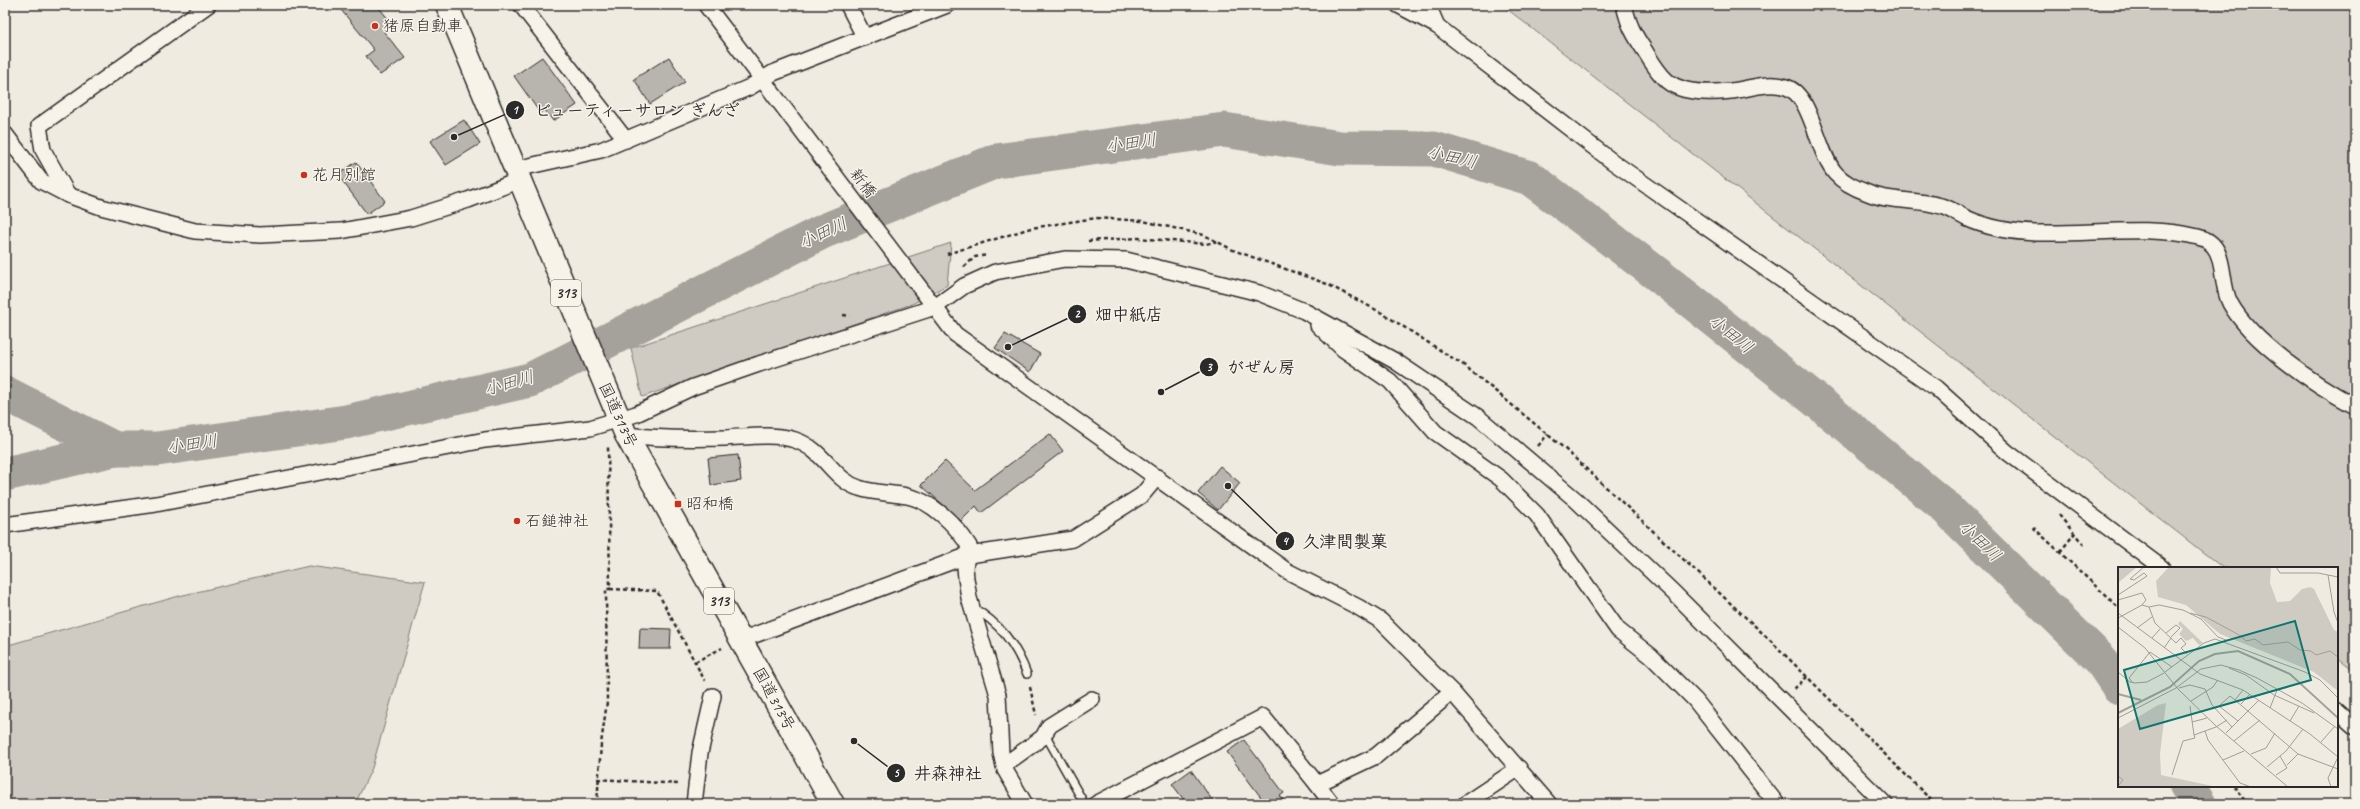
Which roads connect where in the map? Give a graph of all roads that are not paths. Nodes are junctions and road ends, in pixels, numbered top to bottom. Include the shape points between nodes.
1 (208, 5) edge
2 (447, 5) edge
3 (521, 5) edge
4 (706, 5) edge
5 (848, 5) edge
6 (947, 5) edge
7 (1398, 5) edge
8 (1428, 5) edge
9 (1624, 5) edge
10 (1437, 26) junction
11 (864, 36) junction
12 (762, 79) junction
13 (5, 134) edge
14 (626, 140) junction
15 (520, 180) junction
16 (68, 195) junction
17 (931, 302) junction
18 (1304, 312) junction
19 (2355, 406) edge
20 (622, 428) junction
21 (1157, 477) junction
22 (5, 525) edge
23 (969, 555) junction
24 (2161, 567) edge
25 (972, 606) junction
26 (741, 640) junction
27 (1027, 674) road end
28 (1452, 692) junction
29 (713, 696) road end
30 (1092, 700) dead end
31 (2338, 712) edge
32 (2355, 727) edge
33 (1041, 728) junction
34 (1004, 765) junction
35 (1519, 768) junction
36 (1317, 784) junction
37 (694, 804) edge
38 (833, 804) edge
39 (1025, 804) edge
40 (1087, 804) edge
41 (1096, 804) edge
42 (1332, 804) edge
43 (1465, 804) edge
44 (1549, 804) edge
45 (1777, 804) edge
46 (1885, 804) edge

1 - 16 street via 39,126 42,150
2 - 15 highway, 国道313号 / 313
3 - 14 street
4 - 12 street, 新橋
5 - 11 street
6 - 11 street
7 - 10 street
8 - 10 street
9 - 19 street via 1629,28 1668,82 1703,92 1767,85 1786,87 1798,93 1827,162 1848,184 1871,194 1944,206 1992,228 2041,233 2163,232 2200,237 2215,246 2222,260 2222,278 2230,303 2250,328 2293,367 2328,392
10 - 24 street via 1613,162 1936,388 2007,452
11 - 12 street
12 - 14 street via 750,87
12 - 17 street, 新橋
13 - 16 street via 42,181
14 - 15 street
15 - 16 street via 411,218 340,231 260,236 195,231 101,207
15 - 20 highway, 国道313号 / 313
17 - 18 street via 995,272 1065,259 1126,260 1259,293
17 - 20 street via 693,387
17 - 21 street, 新橋 via 955,334
18 - 45 street via 1343,349 1390,381 1435,432 1500,479 1537,515 1618,630 1651,656 1695,700
18 - 46 street via 1395,361 1478,417 1570,495 1675,594
20 - 22 street via 590,428 486,440 156,504
20 - 23 street via 668,439 769,437 795,440 821,454 850,484 860,489 908,496 935,509 964,538 969,546
20 - 26 highway, 国道313号 / 313
21 - 23 street via 1142,495 1073,539
21 - 28 street, 新橋 via 1287,571 1358,607 1381,622
23 - 25 street via 965,567
23 - 26 street
25 - 27 lane via 985,614 1009,637
25 - 34 street via 998,695
26 - 38 highway, 国道313号 / 313
28 - 35 street, 新橋
28 - 36 street via 1376,756
29 - 37 street via 700,753
30 - 33 street via 1049,726
31 - 32 street
33 - 34 street
33 - 40 lane via 1084,803
34 - 39 street
35 - 43 street
35 - 44 street, 新橋
36 - 41 street via 1263,717
36 - 42 street

